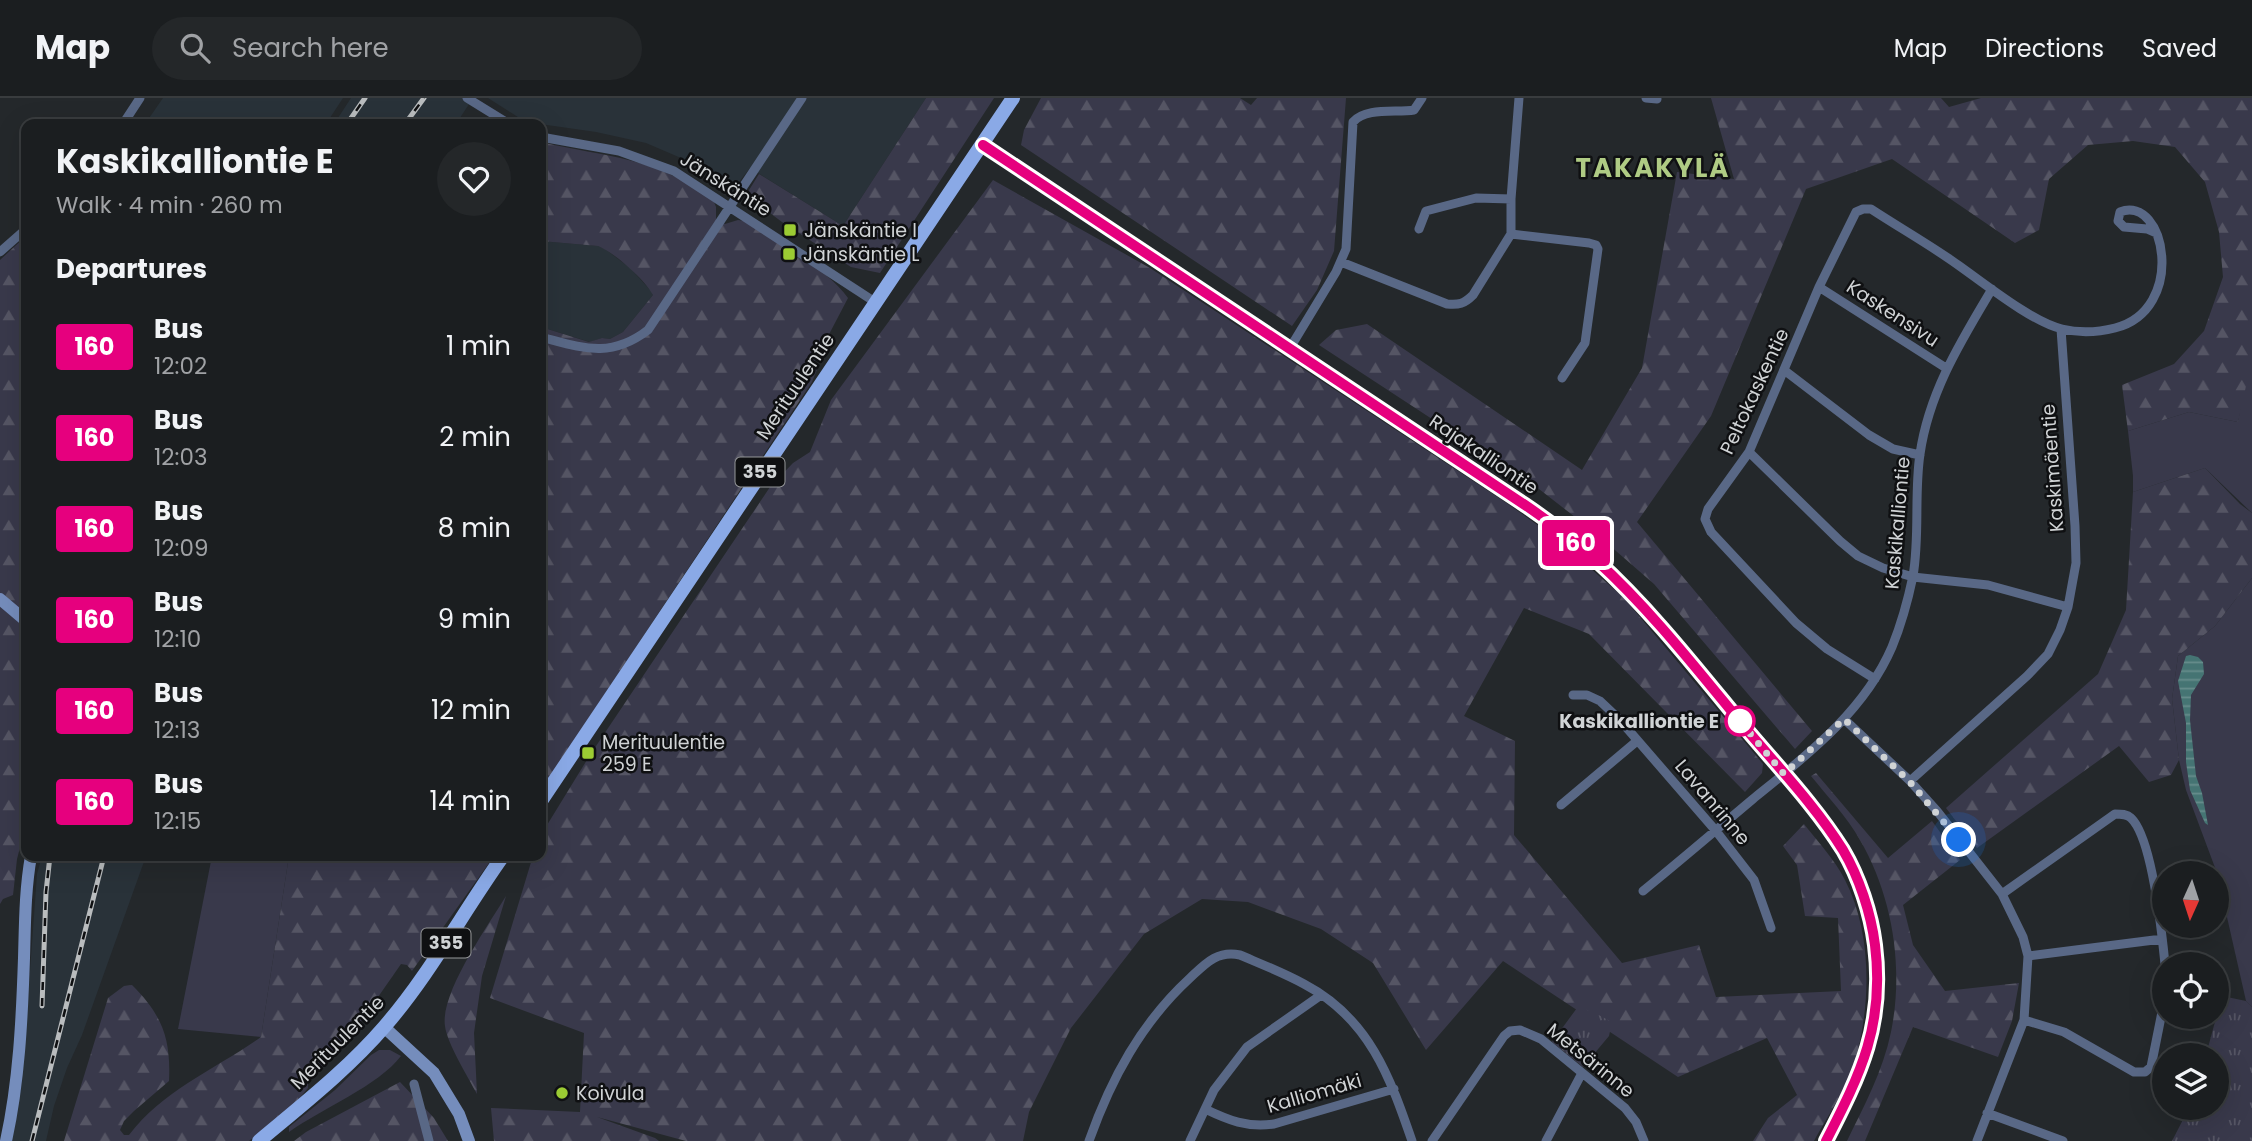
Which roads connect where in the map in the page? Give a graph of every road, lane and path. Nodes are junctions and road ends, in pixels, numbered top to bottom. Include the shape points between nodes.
1 (140, 98) edge
2 (467, 98) edge
3 (802, 98) edge
4 (1013, 98) edge
5 (1422, 98) edge
6 (1519, 98) edge
7 (1646, 98) edge
8 (1657, 99) edge
9 (126, 119) edge
10 (500, 119) edge
11 (546, 138) edge
12 (983, 145) junction
13 (1511, 199) junction
14 (730, 206) junction
15 (1419, 229) dead end
16 (2156, 233) dead end
17 (21, 234) edge
18 (1511, 234) junction
19 (0, 253) edge
20 (1341, 262) junction
21 (1819, 287) junction
22 (1992, 289) junction
23 (876, 302) junction
24 (2061, 329) junction
25 (546, 338) edge
26 (1290, 348) junction
27 (1947, 368) junction
28 (1784, 370) junction
29 (1562, 378) dead end
30 (1749, 452) junction
31 (1920, 455) junction
32 (1913, 576) junction
33 (0, 599) edge
34 (2068, 607) junction
35 (21, 617) edge
36 (1875, 679) junction
37 (1573, 695) dead end
38 (1844, 719) junction
39 (1637, 741) junction
40 (1784, 774) junction
41 (1910, 782) junction
42 (546, 795) edge
43 (1561, 805) dead end
44 (1716, 831) junction
45 (30, 861) edge
46 (500, 861) edge
47 (1643, 891) dead end
48 (2002, 894) junction
49 (1770, 928) dead end
50 (2162, 940) junction
51 (2164, 952) edge
52 (2028, 956) junction
53 (1321, 995) junction
54 (2024, 1020) junction
55 (384, 1027) junction
56 (2159, 1029) edge
57 (1582, 1073) junction
58 (414, 1084) dead end
59 (1394, 1089) junction
60 (1205, 1109) junction
61 (1987, 1113) junction
62 (6, 1141) edge
63 (259, 1141) edge
64 (429, 1141) edge
65 (469, 1141) edge
66 (1088, 1141) edge
67 (1190, 1141) edge
68 (1412, 1141) edge
69 (1432, 1141) edge
70 (1546, 1141) edge
71 (1644, 1141) edge
72 (1826, 1141) edge
73 (1977, 1141) edge
74 (2063, 1141) edge

1 - 9 street
2 - 10 street
3 - 14 street
4 - 12 main road, Merituulentie / 355
5 - 20 street via 1414,110 1367,114 1353,122 1348,228
6 - 13 street
7 - 8 street
11 - 14 street, Jänskäntie via 641,157 685,176
12 - 23 main road, Merituulentie / 355
12 - 26 street, Rajakalliontie
13 - 15 street via 1476,198 1426,211
13 - 18 street
14 - 23 street, Jänskäntie
14 - 25 street via 656,320 635,340 615,349 599,349
16 - 24 street via 2162,280 2145,311 2115,328
17 - 19 street
18 - 20 street via 1473,295 1459,305
18 - 29 street via 1590,243 1598,249 1585,343
20 - 26 street
21 - 22 street, Peltokaskentie via 1856,212 1871,209
21 - 27 street, Kaskensivu
21 - 28 street, Peltokaskentie
22 - 24 street
22 - 27 street, Kaskikalliontie
23 - 42 main road, Merituulentie / 355
24 - 34 street, Kaskimäentie via 2075,551
26 - 40 street, Rajakalliontie via 1525,505 1596,559 1665,631
27 - 31 street, Kaskikalliontie
28 - 30 street, Peltokaskentie
28 - 31 street via 1869,435 1893,449
30 - 32 street via 1858,556
30 - 36 street, Peltokaskentie via 1708,509 1705,519 1711,532 1796,623
31 - 32 street, Kaskikalliontie
32 - 34 street via 1988,584
32 - 36 street, Kaskikalliontie via 1892,646
33 - 35 street
34 - 41 street, Kaskimäentie via 2048,654
36 - 38 street, Kaskikalliontie
37 - 39 street, Lavanrinne via 1600,701
38 - 40 street, Kaskikalliontie
38 - 41 street
39 - 43 street
39 - 44 street, Lavanrinne
40 - 44 street, Kaskikalliontie
40 - 72 street, Rajakalliontie via 1843,851 1856,876 1875,942 1872,1033 1856,1083
41 - 48 street
44 - 47 street, Kaskikalliontie
44 - 49 street, Lavanrinne via 1754,880
45 - 62 street via 22,1020
46 - 55 main road, Merituulentie / 355
48 - 50 street via 2115,814 2123,814 2132,819 2148,860
48 - 52 street
50 - 51 street
50 - 52 street
52 - 54 street
53 - 59 street via 1368,1038
53 - 60 street via 1247,1047
53 - 66 street via 1240,955 1221,953 1156,1013 1112,1082
54 - 56 street via 2064,1032 2134,1072 2145,1072 2151,1066
54 - 61 street
55 - 63 main road, Merituulentie / 355 via 317,1093
55 - 65 street via 434,1073
57 - 69 street, Metsärinne via 1530,1033 1510,1031
57 - 70 street
57 - 71 street, Metsärinne via 1625,1108
58 - 64 street
59 - 60 street, Kalliomäki via 1260,1126 1231,1122
59 - 68 street
60 - 67 street
61 - 73 street
61 - 74 street

